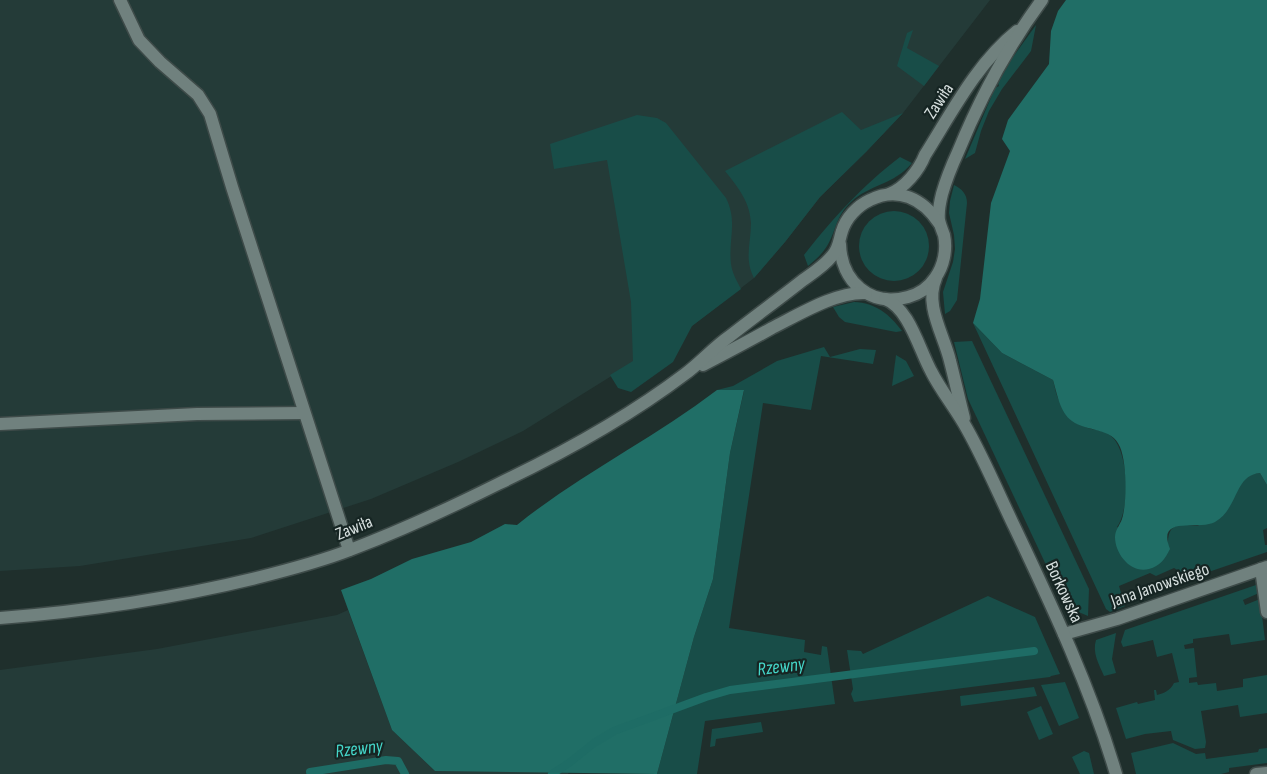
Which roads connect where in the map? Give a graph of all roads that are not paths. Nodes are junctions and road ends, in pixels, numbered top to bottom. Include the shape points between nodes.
1 (120, 0) edge
2 (1042, 0) edge
3 (1022, 26) junction
4 (887, 194) junction
5 (940, 223) junction
6 (840, 242) junction
7 (936, 277) junction
8 (866, 293) junction
9 (885, 299) junction
10 (687, 373) junction
11 (304, 412) junction
12 (0, 424) edge
13 (967, 430) junction
14 (349, 550) junction
15 (1264, 568) edge
16 (1267, 612) edge
17 (0, 618) edge
18 (1064, 634) junction
19 (1267, 772) edge
20 (1116, 774) edge
21 (1256, 774) edge

1 - 11 street via 139,40 198,95 210,114
2 - 3 street, Zawiła
3 - 4 street, Zawiła via 1001,44 963,94 921,164 901,188
3 - 5 street, Zawiła via 966,133 942,193
4 - 5 street via 921,203
4 - 6 street, Zawiła via 868,200 857,208 848,218
5 - 7 street, Zawiła via 945,250 943,264
6 - 8 street, Zawiła via 844,267 850,278
6 - 10 street, Zawiła via 823,266 722,342
7 - 9 street, Zawiła via 914,295
7 - 13 street, Borkowska via 932,294 935,314
8 - 9 street, Zawiła
8 - 10 street, Zawiła via 844,295 826,302
9 - 13 street, Borkowska via 902,311 931,372
10 - 14 street, Zawiła via 620,418 545,461 452,507
11 - 12 street
11 - 14 street
13 - 18 street, Borkowska
14 - 17 street, Zawiła via 292,569 202,591 100,609
15 - 16 street
15 - 18 street, Jana Janowskiego
18 - 20 street, Borkowska via 1101,724
19 - 21 street

